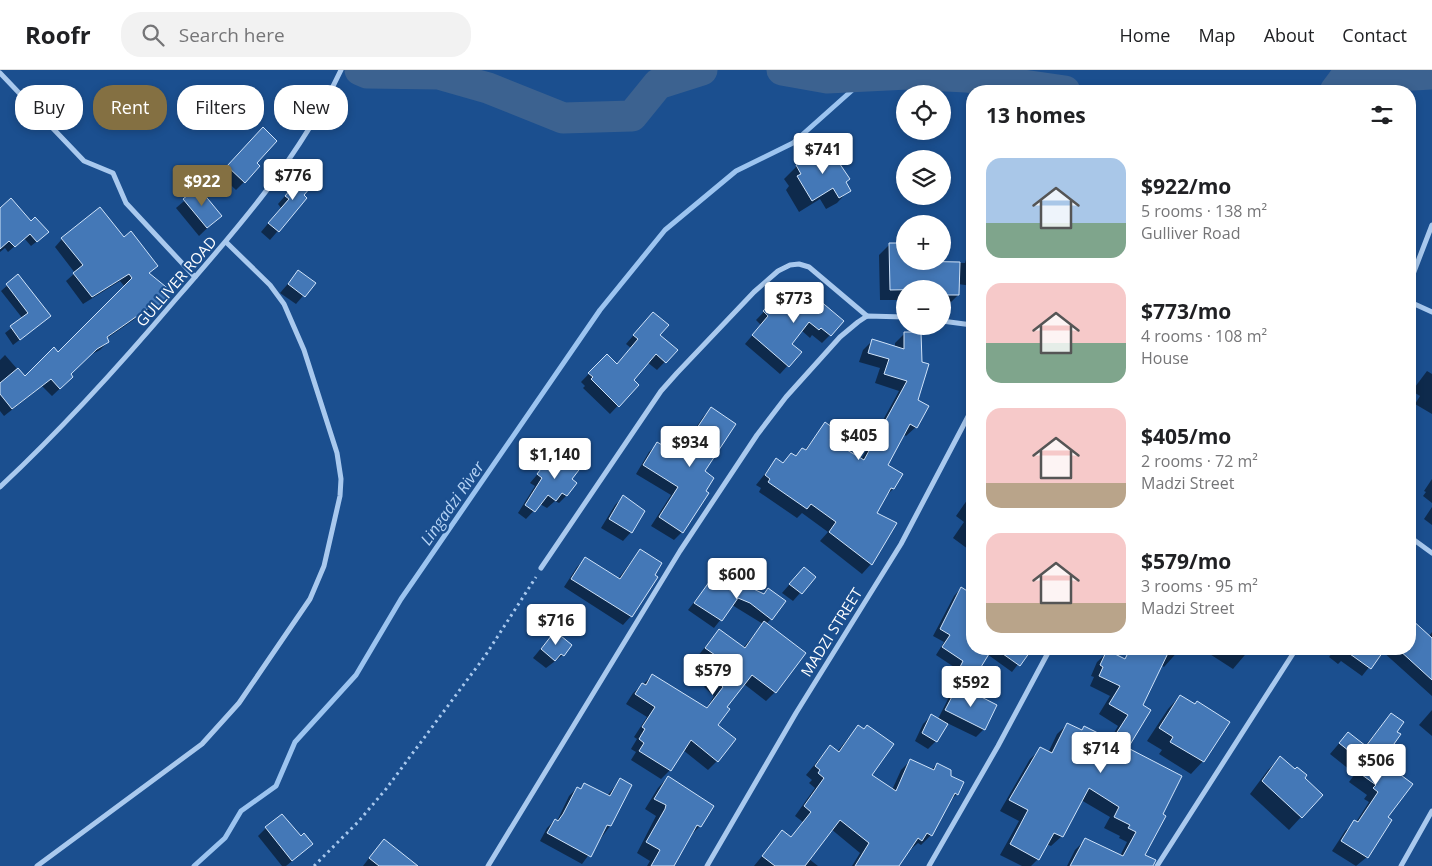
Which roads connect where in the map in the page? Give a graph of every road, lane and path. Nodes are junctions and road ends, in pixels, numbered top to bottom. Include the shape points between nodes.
1 (341, 70) edge
2 (0, 73) edge
3 (1432, 225) edge
4 (227, 243) junction
5 (1416, 266) edge
6 (195, 277) junction
7 (1416, 305) edge
8 (1432, 312) edge
9 (867, 316) junction
10 (896, 317) edge
11 (951, 322) edge
12 (966, 324) edge
13 (966, 420) edge
14 (0, 487) edge
15 (1416, 541) edge
16 (1432, 553) edge
17 (541, 568) joint
18 (1047, 655) edge
19 (1292, 655) edge
20 (1432, 811) edge
21 (37, 866) edge
22 (314, 866) edge
23 (488, 866) edge
24 (707, 866) edge
25 (929, 866) edge
26 (1156, 866) edge
27 (1401, 866) edge

1 - 4 street, GULLIVER ROAD via 303,141
2 - 6 street via 84,161 113,173 126,203
3 - 5 street
4 - 6 street, GULLIVER ROAD
4 - 21 street via 270,284 284,304 301,341 337,453 340,496 324,566 310,599 239,703 202,744
6 - 14 street, GULLIVER ROAD via 94,395
7 - 8 street
9 - 10 street
9 - 17 street via 809,267 790,265 778,271 754,292 661,391
9 - 23 street via 840,337 757,435 680,551
11 - 12 street
13 - 24 street, MADZI STREET via 901,544 796,713
15 - 16 street
17 - 22 path via 485,656 386,789
18 - 25 street
19 - 26 street
20 - 27 street

